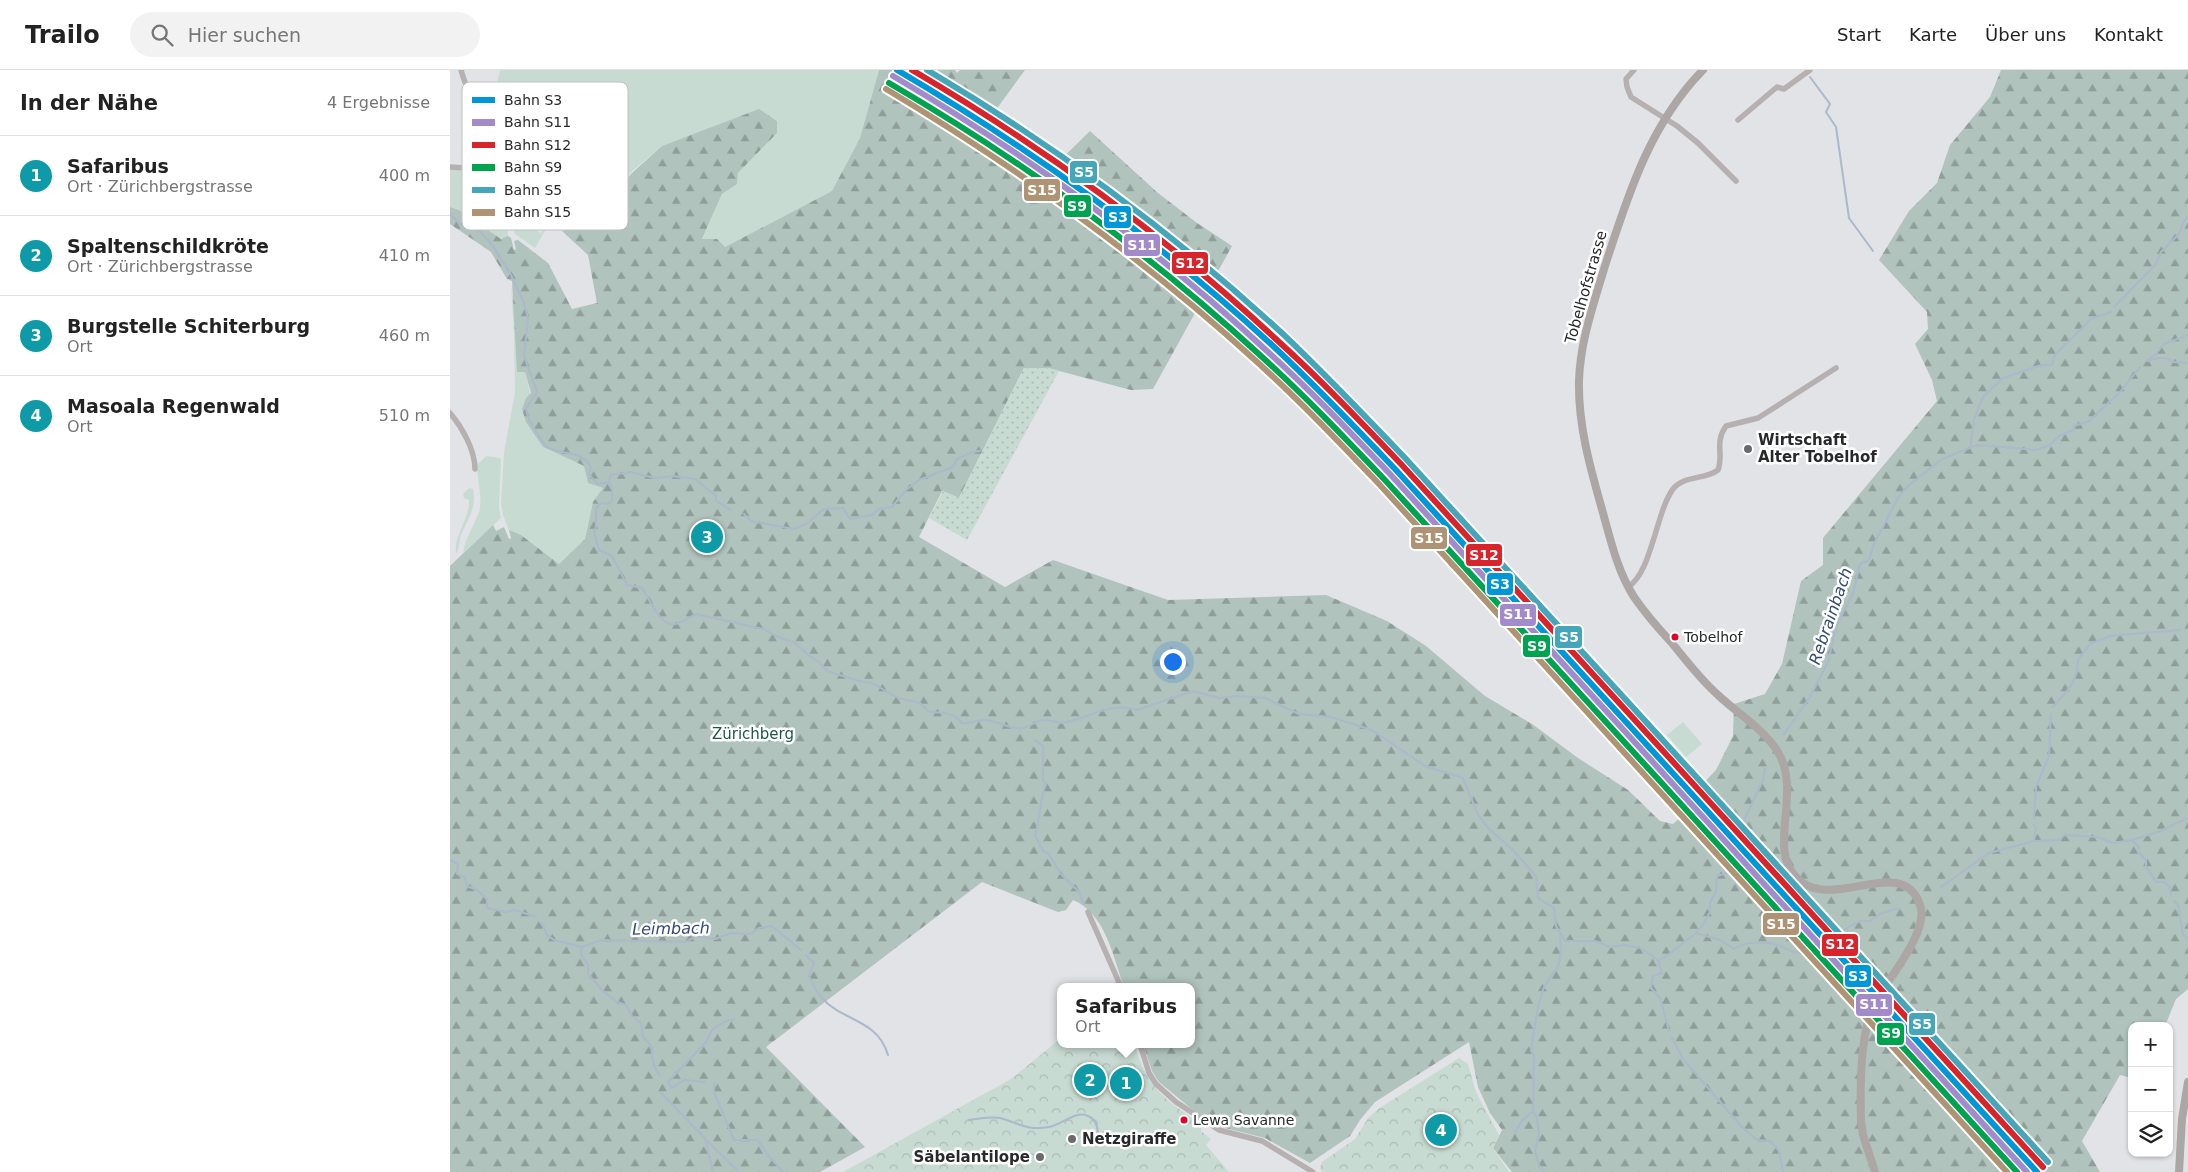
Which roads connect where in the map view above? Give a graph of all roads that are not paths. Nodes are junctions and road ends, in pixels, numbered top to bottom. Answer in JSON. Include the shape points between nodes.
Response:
{"nodes":[{"id":1,"x":1634,"y":70,"type":"edge"},
{"id":2,"x":1703,"y":70,"type":"edge"},
{"id":3,"x":1810,"y":70,"type":"edge"},
{"id":4,"x":1665,"y":118,"type":"junction"},
{"id":5,"x":1738,"y":120,"type":"dead end"},
{"id":6,"x":1736,"y":181,"type":"dead end"},
{"id":7,"x":1836,"y":368,"type":"dead end"},
{"id":8,"x":450,"y":413,"type":"edge"},
{"id":9,"x":475,"y":469,"type":"dead end"},
{"id":10,"x":1628,"y":587,"type":"junction"},
{"id":11,"x":1088,"y":912,"type":"dead end"},
{"id":12,"x":1119,"y":983,"type":"edge"},
{"id":13,"x":1141,"y":1048,"type":"edge"},
{"id":14,"x":2188,"y":1082,"type":"edge"},
{"id":15,"x":1314,"y":1172,"type":"edge"},
{"id":16,"x":1874,"y":1172,"type":"edge"},
{"id":17,"x":2179,"y":1172,"type":"edge"}],
"edges":[{"from":1,"to":4,"type":"street","via":[[1626,79],[1632,97]]},
{"from":2,"to":4,"type":"main road","name":"Tobelhofstrasse"},
{"from":3,"to":5,"type":"street","via":[[1784,89],[1777,87]]},
{"from":4,"to":6,"type":"street","via":[[1698,143]]},
{"from":4,"to":10,"type":"main road","name":"Tobelhofstrasse","via":[[1649,146],[1626,201],[1590,314],[1579,370],[1580,412],[1587,454],[1613,549]]},
{"from":7,"to":10,"type":"street","via":[[1758,418],[1726,426],[1719,438],[1718,470],[1679,483],[1673,490],[1639,575]]},
{"from":8,"to":9,"type":"street","via":[[470,448]]},
{"from":10,"to":16,"type":"main road","name":"Tobelhofstrasse","via":[[1647,615],[1702,679],[1761,731],[1778,752],[1785,766],[1788,786],[1785,857],[1796,877],[1809,887],[1825,891],[1875,882],[1898,884],[1914,894],[1920,903],[1922,916],[1916,938],[1882,988],[1866,1026],[1861,1121]]},
{"from":11,"to":12,"type":"street"},
{"from":13,"to":15,"type":"street","via":[[1156,1084],[1176,1102],[1219,1130],[1262,1141]]},
{"from":14,"to":17,"type":"main road"}]}
